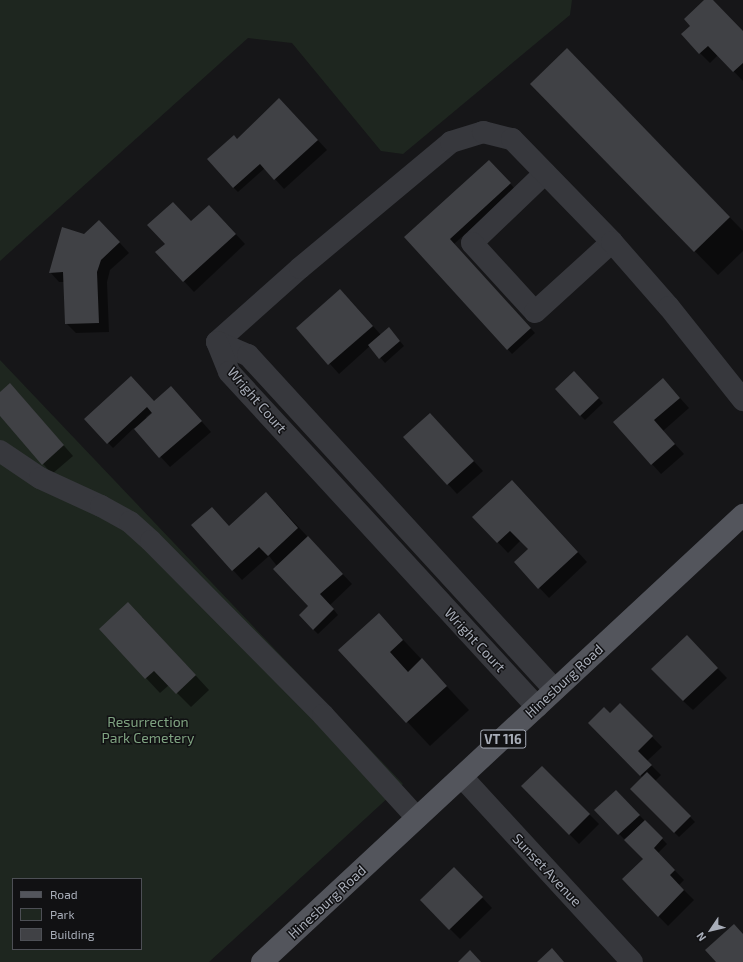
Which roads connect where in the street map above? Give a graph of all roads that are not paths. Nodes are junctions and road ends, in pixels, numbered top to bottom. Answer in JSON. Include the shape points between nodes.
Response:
{"nodes":[{"id":1,"x":545,"y":173,"type":"junction"},
{"id":2,"x":612,"y":242,"type":"junction"},
{"id":3,"x":218,"y":342,"type":"junction"},
{"id":4,"x":743,"y":400,"type":"edge"},
{"id":5,"x":0,"y":451,"type":"edge"},
{"id":6,"x":743,"y":515,"type":"edge"},
{"id":7,"x":555,"y":690,"type":"junction"},
{"id":8,"x":536,"y":707,"type":"junction"},
{"id":9,"x":462,"y":777,"type":"junction"},
{"id":10,"x":417,"y":818,"type":"junction"},
{"id":11,"x":262,"y":962,"type":"edge"},
{"id":12,"x":632,"y":962,"type":"edge"}],
"edges":[{"from":1,"to":2,"type":"street"},
{"from":1,"to":2,"type":"street","via":[[472,243],[535,312]]},
{"from":1,"to":3,"type":"street","via":[[512,139],[483,132],[451,142],[300,268]]},
{"from":2,"to":4,"type":"street","via":[[669,307]]},
{"from":3,"to":7,"type":"street","name":"Wright Court","via":[[248,355]]},
{"from":3,"to":8,"type":"street","name":"Wright Court","via":[[229,372]]},
{"from":5,"to":10,"type":"street","via":[[40,478],[130,522],[322,715]]},
{"from":6,"to":7,"type":"main road","name":"Hinesburg Road","number":"VT 116"},
{"from":7,"to":8,"type":"main road","name":"Hinesburg Road","number":"VT 116"},
{"from":8,"to":9,"type":"main road","name":"Hinesburg Road","number":"VT 116"},
{"from":9,"to":10,"type":"main road","name":"Hinesburg Road","number":"VT 116"},
{"from":9,"to":12,"type":"street","name":"Sunset Avenue"},
{"from":10,"to":11,"type":"main road","name":"Hinesburg Road","number":"VT 116"}]}
